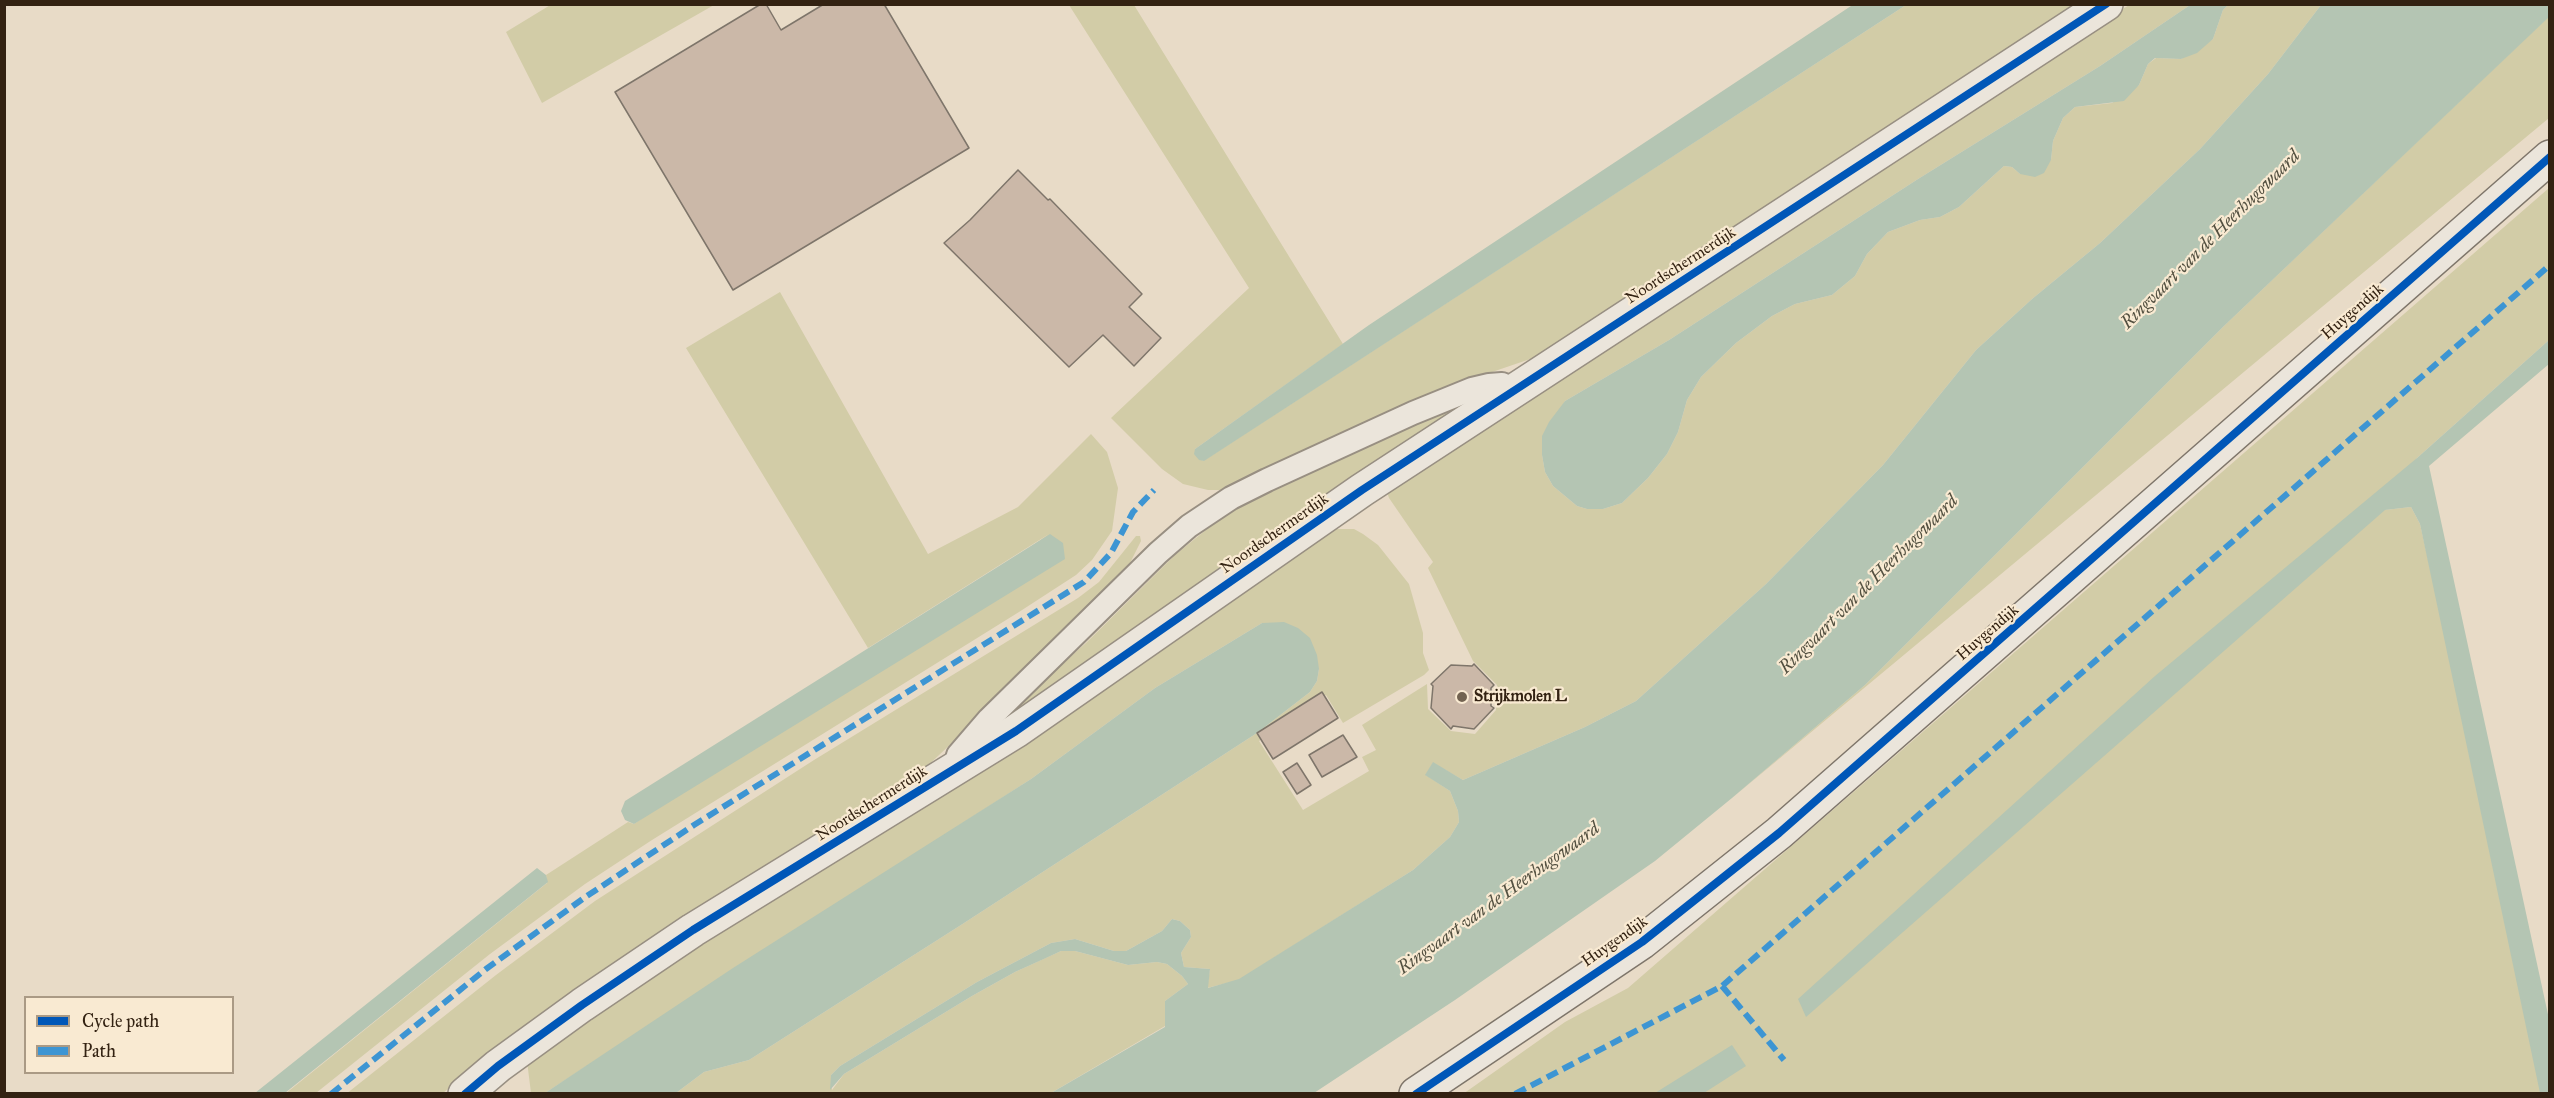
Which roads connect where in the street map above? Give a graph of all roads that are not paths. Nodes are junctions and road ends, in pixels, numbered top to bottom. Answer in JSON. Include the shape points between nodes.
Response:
{"nodes":[{"id":1,"x":2106,"y":4,"type":"edge"},
{"id":2,"x":2550,"y":157,"type":"edge"},
{"id":3,"x":1513,"y":390,"type":"junction"},
{"id":4,"x":955,"y":768,"type":"junction"},
{"id":5,"x":465,"y":1094,"type":"edge"},
{"id":6,"x":1416,"y":1094,"type":"edge"}],
"edges":[{"from":1,"to":3,"type":"street","name":"Noordschermerdijk"},
{"from":2,"to":6,"type":"street","name":"Huygendijk","via":[[1779,833],[1642,942]]},
{"from":3,"to":4,"type":"street","name":"Noordschermerdijk","via":[[1353,496],[1016,731]]},
{"from":3,"to":4,"type":"lane","via":[[1502,384],[1489,385],[1413,413],[1267,480],[1189,526],[989,718],[958,755]]},
{"from":4,"to":5,"type":"street","name":"Noordschermerdijk","via":[[693,930],[582,1005]]}]}
